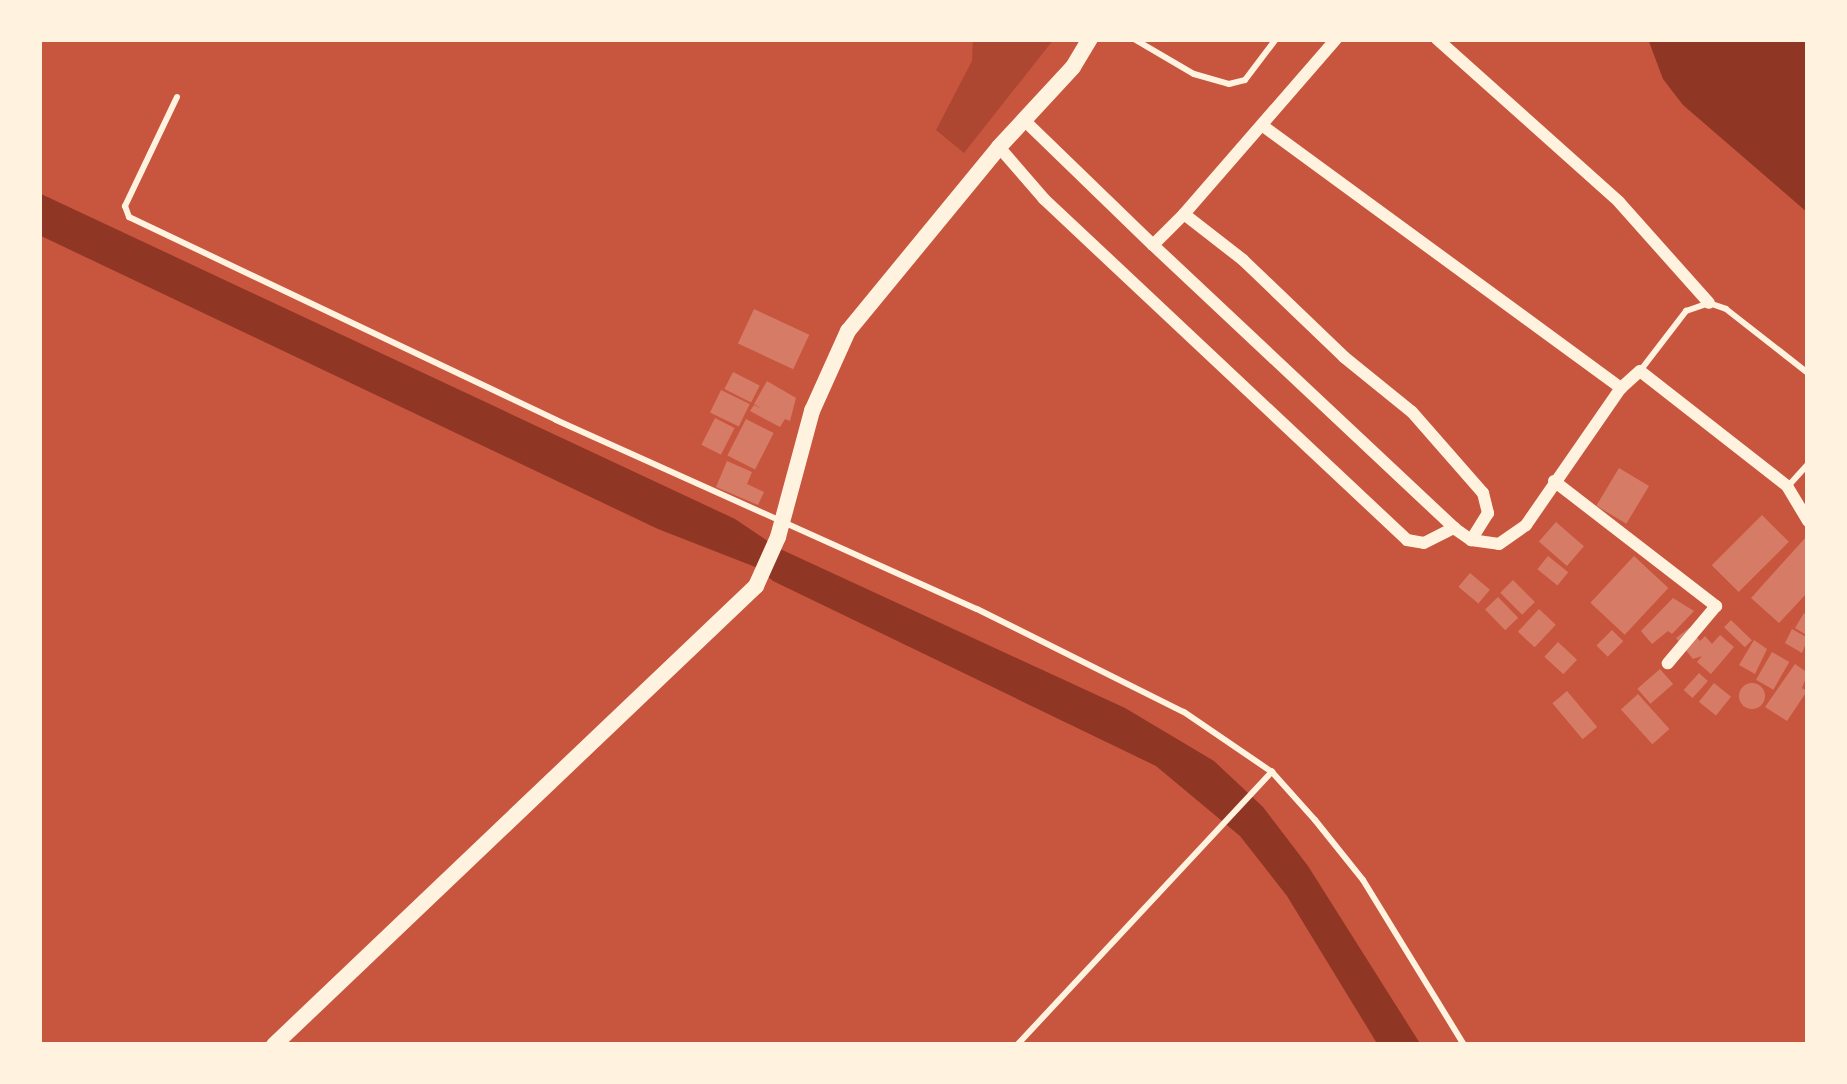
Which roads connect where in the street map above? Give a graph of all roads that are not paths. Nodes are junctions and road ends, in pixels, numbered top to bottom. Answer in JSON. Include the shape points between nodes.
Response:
{"nodes":[{"id":1,"x":1090,"y":39,"type":"edge"},
{"id":2,"x":1134,"y":39,"type":"edge"},
{"id":3,"x":1276,"y":39,"type":"edge"},
{"id":4,"x":1336,"y":39,"type":"edge"},
{"id":5,"x":1436,"y":39,"type":"edge"},
{"id":6,"x":177,"y":97,"type":"dead end"},
{"id":7,"x":1025,"y":121,"type":"junction"},
{"id":8,"x":1263,"y":126,"type":"junction"},
{"id":9,"x":999,"y":147,"type":"junction"},
{"id":10,"x":1184,"y":214,"type":"junction"},
{"id":11,"x":1153,"y":245,"type":"junction"},
{"id":12,"x":1708,"y":304,"type":"junction"},
{"id":13,"x":1640,"y":371,"type":"junction"},
{"id":14,"x":1808,"y":373,"type":"edge"},
{"id":15,"x":1621,"y":388,"type":"junction"},
{"id":16,"x":1808,"y":464,"type":"edge"},
{"id":17,"x":1554,"y":482,"type":"junction"},
{"id":18,"x":1787,"y":486,"type":"junction"},
{"id":19,"x":1808,"y":521,"type":"edge"},
{"id":20,"x":1454,"y":528,"type":"junction"},
{"id":21,"x":780,"y":530,"type":"junction"},
{"id":22,"x":1471,"y":540,"type":"junction"},
{"id":23,"x":1668,"y":663,"type":"dead end"},
{"id":24,"x":1272,"y":772,"type":"junction"},
{"id":25,"x":274,"y":1045,"type":"edge"},
{"id":26,"x":1017,"y":1045,"type":"edge"},
{"id":27,"x":1464,"y":1045,"type":"edge"}],
"edges":[{"from":1,"to":7,"type":"main road"},
{"from":2,"to":3,"type":"lane","via":[[1229,84],[1245,80]]},
{"from":4,"to":8,"type":"street"},
{"from":5,"to":12,"type":"street","via":[[1619,202]]},
{"from":6,"to":21,"type":"lane","via":[[124,206],[129,217]]},
{"from":7,"to":9,"type":"main road"},
{"from":7,"to":11,"type":"street"},
{"from":8,"to":10,"type":"street"},
{"from":8,"to":15,"type":"street"},
{"from":9,"to":20,"type":"street","via":[[1044,199],[1407,540],[1424,543]]},
{"from":9,"to":21,"type":"main road","via":[[848,331],[812,411]]},
{"from":10,"to":11,"type":"street"},
{"from":10,"to":22,"type":"street","via":[[1462,464],[1488,513]]},
{"from":11,"to":20,"type":"street"},
{"from":12,"to":13,"type":"lane","via":[[1686,311]]},
{"from":12,"to":14,"type":"lane","via":[[1726,309]]},
{"from":13,"to":15,"type":"street"},
{"from":13,"to":18,"type":"street"},
{"from":15,"to":17,"type":"street"},
{"from":16,"to":18,"type":"lane"},
{"from":17,"to":22,"type":"street","via":[[1526,526],[1499,544]]},
{"from":17,"to":23,"type":"street","via":[[1716,606]]},
{"from":18,"to":19,"type":"street"},
{"from":20,"to":22,"type":"street"},
{"from":21,"to":24,"type":"lane","via":[[1144,692]]},
{"from":21,"to":25,"type":"main road","via":[[756,586]]},
{"from":24,"to":26,"type":"lane"},
{"from":24,"to":27,"type":"lane","via":[[1363,880]]}]}
